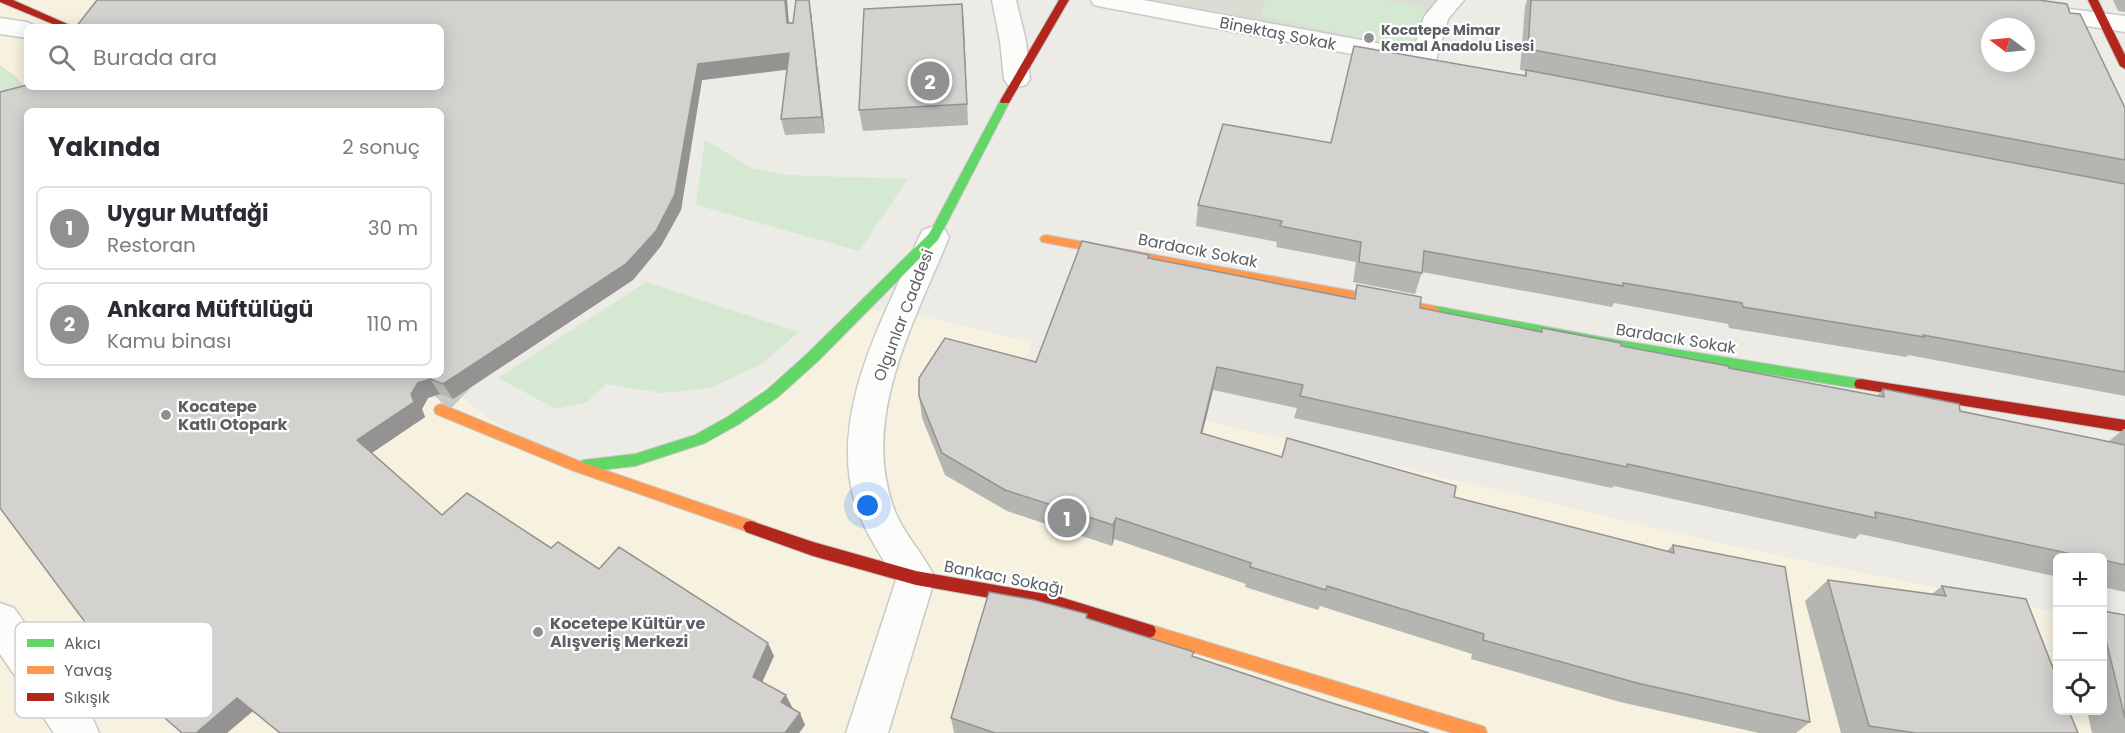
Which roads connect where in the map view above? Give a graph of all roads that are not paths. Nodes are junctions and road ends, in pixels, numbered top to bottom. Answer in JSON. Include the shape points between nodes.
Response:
{"nodes":[{"id":1,"x":4,"y":0,"type":"edge"},
{"id":2,"x":1004,"y":0,"type":"edge"},
{"id":3,"x":1064,"y":0,"type":"edge"},
{"id":4,"x":1103,"y":0,"type":"edge"},
{"id":5,"x":1452,"y":0,"type":"edge"},
{"id":6,"x":2010,"y":9,"type":"edge"},
{"id":7,"x":2107,"y":15,"type":"edge"},
{"id":8,"x":0,"y":17,"type":"edge"},
{"id":9,"x":62,"y":24,"type":"edge"},
{"id":10,"x":0,"y":26,"type":"edge"},
{"id":11,"x":24,"y":28,"type":"edge"},
{"id":12,"x":24,"y":29,"type":"edge"},
{"id":13,"x":2125,"y":66,"type":"edge"},
{"id":14,"x":1017,"y":79,"type":"junction"},
{"id":15,"x":934,"y":237,"type":"junction"},
{"id":16,"x":1046,"y":239,"type":"dead end"},
{"id":17,"x":441,"y":410,"type":"dead end"},
{"id":18,"x":480,"y":411,"type":"dead end"},
{"id":19,"x":2125,"y":426,"type":"edge"},
{"id":20,"x":526,"y":444,"type":"junction"},
{"id":21,"x":579,"y":467,"type":"junction"},
{"id":22,"x":916,"y":578,"type":"junction"},
{"id":23,"x":0,"y":621,"type":"edge"},
{"id":24,"x":15,"y":643,"type":"edge"},
{"id":25,"x":68,"y":718,"type":"edge"},
{"id":26,"x":78,"y":733,"type":"edge"},
{"id":27,"x":867,"y":733,"type":"edge"},
{"id":28,"x":1479,"y":733,"type":"edge"}],
"edges":[{"from":1,"to":9,"type":"street"},
{"from":2,"to":14,"type":"street"},
{"from":3,"to":14,"type":"street","name":"Olgunlar Caddesi"},
{"from":4,"to":5,"type":"street","name":"Binektaş Sokak","via":[[1435,62],[1436,17]]},
{"from":6,"to":7,"type":"street"},
{"from":7,"to":13,"type":"street"},
{"from":8,"to":11,"type":"street"},
{"from":10,"to":12,"type":"street"},
{"from":14,"to":15,"type":"street","name":"Olgunlar Caddesi"},
{"from":15,"to":21,"type":"street","name":"Olgunlar Caddesi","via":[[813,357],[773,393],[734,420],[665,452]]},
{"from":15,"to":22,"type":"street","name":"Olgunlar Caddesi","via":[[885,357],[865,432],[873,502]]},
{"from":16,"to":19,"type":"street","name":"Bardacık Sokak","via":[[1617,345]]},
{"from":17,"to":20,"type":"street","name":"Bankacı Sokağı"},
{"from":18,"to":20,"type":"street","name":"Bankacı Sokağı"},
{"from":20,"to":21,"type":"street","name":"Bankacı Sokağı"},
{"from":21,"to":22,"type":"street","name":"Bankacı Sokağı","via":[[813,549]]},
{"from":22,"to":27,"type":"street"},
{"from":22,"to":28,"type":"street","name":"Bankacı Sokağı","via":[[1057,603]]},
{"from":23,"to":24,"type":"street"},
{"from":25,"to":26,"type":"street"}]}
